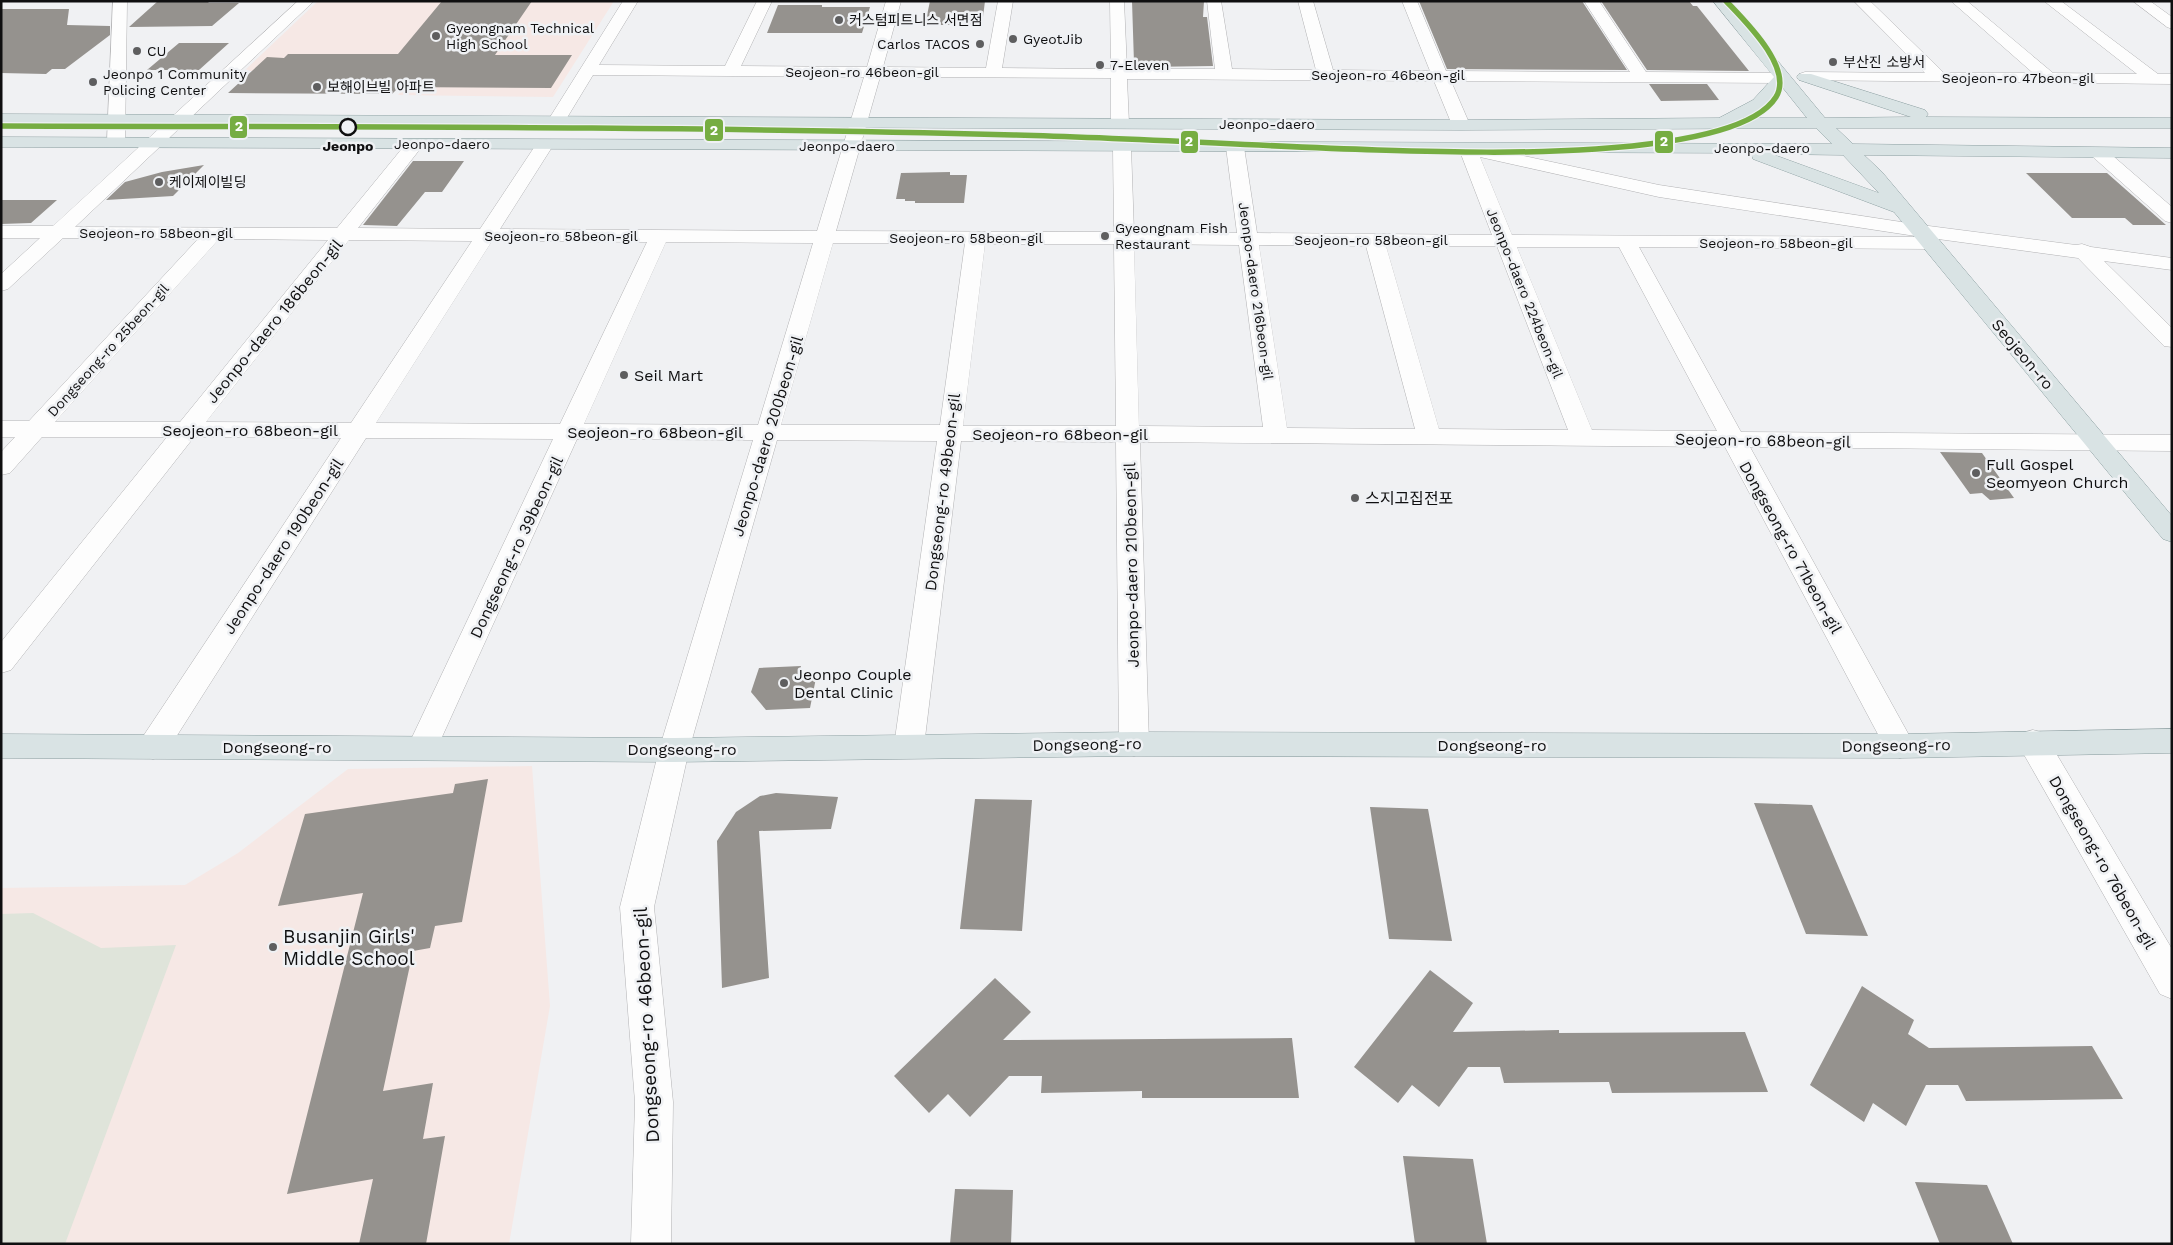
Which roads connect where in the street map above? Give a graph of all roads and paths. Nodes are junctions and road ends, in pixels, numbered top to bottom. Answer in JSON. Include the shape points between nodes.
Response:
{"nodes":[{"id":1,"x":120,"y":1,"type":"edge"},
{"id":2,"x":308,"y":1,"type":"edge"},
{"id":3,"x":631,"y":1,"type":"edge"},
{"id":4,"x":765,"y":1,"type":"edge"},
{"id":5,"x":894,"y":1,"type":"edge"},
{"id":6,"x":1006,"y":1,"type":"edge"},
{"id":7,"x":1117,"y":1,"type":"edge"},
{"id":8,"x":1214,"y":1,"type":"edge"},
{"id":9,"x":1305,"y":1,"type":"edge"},
{"id":10,"x":1409,"y":1,"type":"edge"},
{"id":11,"x":1591,"y":1,"type":"edge"},
{"id":12,"x":1720,"y":1,"type":"edge"},
{"id":13,"x":1740,"y":1,"type":"edge"},
{"id":14,"x":1861,"y":1,"type":"edge"},
{"id":15,"x":1958,"y":1,"type":"edge"},
{"id":16,"x":2051,"y":1,"type":"edge"},
{"id":17,"x":2140,"y":1,"type":"edge"},
{"id":18,"x":2172,"y":24,"type":"edge"},
{"id":19,"x":588,"y":70,"type":"junction"},
{"id":20,"x":731,"y":71,"type":"junction"},
{"id":21,"x":874,"y":72,"type":"junction"},
{"id":22,"x":994,"y":73,"type":"junction"},
{"id":23,"x":1118,"y":74,"type":"junction"},
{"id":24,"x":1224,"y":74,"type":"junction"},
{"id":25,"x":1326,"y":75,"type":"junction"},
{"id":26,"x":1440,"y":75,"type":"junction"},
{"id":27,"x":1805,"y":76,"type":"junction"},
{"id":28,"x":1641,"y":77,"type":"junction"},
{"id":29,"x":1782,"y":78,"type":"junction"},
{"id":30,"x":1940,"y":78,"type":"junction"},
{"id":31,"x":2050,"y":79,"type":"junction"},
{"id":32,"x":2154,"y":79,"type":"junction"},
{"id":33,"x":2172,"y":79,"type":"edge"},
{"id":34,"x":1,"y":120,"type":"edge"},
{"id":35,"x":116,"y":120,"type":"junction"},
{"id":36,"x":180,"y":120,"type":"junction"},
{"id":37,"x":556,"y":122,"type":"junction"},
{"id":38,"x":1820,"y":122,"type":"junction"},
{"id":39,"x":1842,"y":122,"type":"junction"},
{"id":40,"x":1942,"y":122,"type":"junction"},
{"id":41,"x":860,"y":123,"type":"junction"},
{"id":42,"x":1689,"y":123,"type":"junction"},
{"id":43,"x":1713,"y":123,"type":"junction"},
{"id":44,"x":1120,"y":124,"type":"junction"},
{"id":45,"x":2172,"y":124,"type":"edge"},
{"id":46,"x":1461,"y":125,"type":"junction"},
{"id":47,"x":1,"y":142,"type":"edge"},
{"id":48,"x":116,"y":142,"type":"junction"},
{"id":49,"x":156,"y":142,"type":"junction"},
{"id":50,"x":415,"y":144,"type":"junction"},
{"id":51,"x":545,"y":144,"type":"junction"},
{"id":52,"x":853,"y":146,"type":"junction"},
{"id":53,"x":1122,"y":147,"type":"junction"},
{"id":54,"x":1235,"y":147,"type":"junction"},
{"id":55,"x":1468,"y":148,"type":"junction"},
{"id":56,"x":1578,"y":148,"type":"junction"},
{"id":57,"x":1742,"y":148,"type":"junction"},
{"id":58,"x":1854,"y":149,"type":"junction"},
{"id":59,"x":2099,"y":152,"type":"junction"},
{"id":60,"x":2172,"y":153,"type":"edge"},
{"id":61,"x":1902,"y":208,"type":"junction"},
{"id":62,"x":2172,"y":218,"type":"edge"},
{"id":63,"x":1,"y":232,"type":"edge"},
{"id":64,"x":58,"y":233,"type":"junction"},
{"id":65,"x":214,"y":234,"type":"junction"},
{"id":66,"x":342,"y":234,"type":"junction"},
{"id":67,"x":485,"y":235,"type":"junction"},
{"id":68,"x":659,"y":236,"type":"junction"},
{"id":69,"x":826,"y":237,"type":"junction"},
{"id":70,"x":1926,"y":237,"type":"junction"},
{"id":71,"x":976,"y":238,"type":"junction"},
{"id":72,"x":1124,"y":239,"type":"junction"},
{"id":73,"x":1248,"y":240,"type":"junction"},
{"id":74,"x":1374,"y":240,"type":"junction"},
{"id":75,"x":1503,"y":241,"type":"junction"},
{"id":76,"x":1626,"y":242,"type":"junction"},
{"id":77,"x":2172,"y":245,"type":"edge"},
{"id":78,"x":2081,"y":249,"type":"junction"},
{"id":79,"x":2172,"y":264,"type":"edge"},
{"id":80,"x":1,"y":285,"type":"edge"},
{"id":81,"x":2172,"y":341,"type":"edge"},
{"id":82,"x":1,"y":429,"type":"edge"},
{"id":83,"x":36,"y":429,"type":"junction"},
{"id":84,"x":187,"y":430,"type":"junction"},
{"id":85,"x":358,"y":430,"type":"junction"},
{"id":86,"x":569,"y":432,"type":"junction"},
{"id":87,"x":768,"y":432,"type":"junction"},
{"id":88,"x":950,"y":433,"type":"junction"},
{"id":89,"x":1128,"y":434,"type":"junction"},
{"id":90,"x":1276,"y":435,"type":"junction"},
{"id":91,"x":1429,"y":436,"type":"junction"},
{"id":92,"x":1583,"y":438,"type":"junction"},
{"id":93,"x":1733,"y":439,"type":"junction"},
{"id":94,"x":2097,"y":443,"type":"junction"},
{"id":95,"x":2172,"y":443,"type":"edge"},
{"id":96,"x":1,"y":467,"type":"edge"},
{"id":97,"x":2172,"y":533,"type":"edge"},
{"id":98,"x":1,"y":662,"type":"edge"},
{"id":99,"x":2172,"y":741,"type":"edge"},
{"id":100,"x":2033,"y":742,"type":"junction"},
{"id":101,"x":1134,"y":744,"type":"junction"},
{"id":102,"x":1,"y":746,"type":"edge"},
{"id":103,"x":909,"y":746,"type":"junction"},
{"id":104,"x":1900,"y":746,"type":"junction"},
{"id":105,"x":153,"y":747,"type":"junction"},
{"id":106,"x":422,"y":748,"type":"junction"},
{"id":107,"x":674,"y":750,"type":"junction"},
{"id":108,"x":2172,"y":982,"type":"edge"},
{"id":109,"x":651,"y":1244,"type":"edge"}],
"edges":[{"from":1,"to":35,"type":"street"},
{"from":2,"to":36,"type":"street"},
{"from":3,"to":19,"type":"street"},
{"from":4,"to":20,"type":"street"},
{"from":5,"to":21,"type":"street","name":"Jeonpo-daero 200beon-gil"},
{"from":6,"to":22,"type":"street"},
{"from":7,"to":23,"type":"street"},
{"from":8,"to":24,"type":"street"},
{"from":9,"to":25,"type":"street"},
{"from":10,"to":26,"type":"street"},
{"from":11,"to":28,"type":"street"},
{"from":12,"to":29,"type":"main road","name":"Seojeon-ro"},
{"from":13,"to":27,"type":"main road","name":"Seojeon-ro"},
{"from":14,"to":30,"type":"street"},
{"from":15,"to":31,"type":"street"},
{"from":16,"to":32,"type":"street"},
{"from":17,"to":18,"type":"street"},
{"from":19,"to":20,"type":"street","name":"Seojeon-ro 46beon-gil"},
{"from":19,"to":37,"type":"street"},
{"from":20,"to":21,"type":"street","name":"Seojeon-ro 46beon-gil"},
{"from":21,"to":22,"type":"street","name":"Seojeon-ro 46beon-gil"},
{"from":21,"to":41,"type":"street","name":"Jeonpo-daero 200beon-gil"},
{"from":22,"to":23,"type":"street","name":"Seojeon-ro 46beon-gil"},
{"from":23,"to":24,"type":"street","name":"Seojeon-ro 46beon-gil"},
{"from":23,"to":44,"type":"street"},
{"from":24,"to":25,"type":"street","name":"Seojeon-ro 46beon-gil"},
{"from":25,"to":26,"type":"street","name":"Seojeon-ro 46beon-gil"},
{"from":26,"to":28,"type":"street","name":"Seojeon-ro 46beon-gil"},
{"from":26,"to":46,"type":"street"},
{"from":27,"to":30,"type":"street","name":"Seojeon-ro 47beon-gil"},
{"from":27,"to":39,"type":"main road","name":"Seojeon-ro"},
{"from":27,"to":40,"type":"main road"},
{"from":28,"to":29,"type":"street","name":"Seojeon-ro 46beon-gil"},
{"from":29,"to":38,"type":"main road","name":"Seojeon-ro"},
{"from":29,"to":43,"type":"main road","via":[[1759,104]]},
{"from":30,"to":31,"type":"street","name":"Seojeon-ro 47beon-gil"},
{"from":31,"to":32,"type":"street","name":"Seojeon-ro 47beon-gil"},
{"from":32,"to":33,"type":"street","name":"Seojeon-ro 47beon-gil"},
{"from":34,"to":35,"type":"main road","name":"Jeonpo-daero"},
{"from":35,"to":36,"type":"main road","name":"Jeonpo-daero"},
{"from":35,"to":48,"type":"street"},
{"from":36,"to":37,"type":"main road","name":"Jeonpo-daero"},
{"from":36,"to":49,"type":"street"},
{"from":37,"to":41,"type":"main road","name":"Jeonpo-daero"},
{"from":38,"to":39,"type":"main road","name":"Jeonpo-daero"},
{"from":38,"to":43,"type":"main road","name":"Jeonpo-daero"},
{"from":38,"to":58,"type":"main road","name":"Seojeon-ro"},
{"from":39,"to":40,"type":"main road","name":"Jeonpo-daero"},
{"from":39,"to":58,"type":"main road","name":"Seojeon-ro"},
{"from":40,"to":45,"type":"main road","name":"Jeonpo-daero"},
{"from":41,"to":44,"type":"main road","name":"Jeonpo-daero"},
{"from":41,"to":52,"type":"street","name":"Jeonpo-daero 200beon-gil"},
{"from":42,"to":43,"type":"main road","name":"Jeonpo-daero"},
{"from":42,"to":46,"type":"main road","name":"Jeonpo-daero"},
{"from":42,"to":56,"type":"main road","via":[[1714,127],[1717,132],[1602,140]]},
{"from":44,"to":46,"type":"main road","name":"Jeonpo-daero"},
{"from":47,"to":48,"type":"main road","name":"Jeonpo-daero"},
{"from":48,"to":49,"type":"main road","name":"Jeonpo-daero"},
{"from":49,"to":50,"type":"main road","name":"Jeonpo-daero"},
{"from":49,"to":64,"type":"street"},
{"from":50,"to":51,"type":"main road","name":"Jeonpo-daero"},
{"from":50,"to":66,"type":"street","name":"Jeonpo-daero 186beon-gil"},
{"from":51,"to":52,"type":"main road","name":"Jeonpo-daero"},
{"from":51,"to":67,"type":"street","name":"Jeonpo-daero 190beon-gil"},
{"from":52,"to":53,"type":"main road","name":"Jeonpo-daero"},
{"from":52,"to":69,"type":"street","name":"Jeonpo-daero 200beon-gil"},
{"from":53,"to":54,"type":"main road","name":"Jeonpo-daero"},
{"from":53,"to":72,"type":"street","name":"Jeonpo-daero 210beon-gil"},
{"from":54,"to":55,"type":"main road","name":"Jeonpo-daero"},
{"from":54,"to":73,"type":"street","name":"Jeonpo-daero 216beon-gil"},
{"from":55,"to":56,"type":"main road","name":"Jeonpo-daero"},
{"from":55,"to":70,"type":"street","via":[[1659,192]]},
{"from":55,"to":75,"type":"street","name":"Jeonpo-daero 224beon-gil"},
{"from":56,"to":57,"type":"main road","name":"Jeonpo-daero"},
{"from":57,"to":58,"type":"main road","name":"Jeonpo-daero"},
{"from":57,"to":61,"type":"main road"},
{"from":58,"to":59,"type":"main road","name":"Jeonpo-daero"},
{"from":58,"to":61,"type":"main road","name":"Seojeon-ro"},
{"from":59,"to":60,"type":"main road","name":"Jeonpo-daero"},
{"from":59,"to":62,"type":"street"},
{"from":61,"to":70,"type":"main road","name":"Seojeon-ro"},
{"from":63,"to":64,"type":"street","name":"Seojeon-ro 58beon-gil"},
{"from":64,"to":65,"type":"street","name":"Seojeon-ro 58beon-gil"},
{"from":64,"to":80,"type":"street"},
{"from":65,"to":66,"type":"street","name":"Seojeon-ro 58beon-gil"},
{"from":65,"to":83,"type":"street","name":"Dongseong-ro 25beon-gil"},
{"from":66,"to":67,"type":"street","name":"Seojeon-ro 58beon-gil"},
{"from":66,"to":84,"type":"street","name":"Jeonpo-daero 186beon-gil"},
{"from":67,"to":68,"type":"street","name":"Seojeon-ro 58beon-gil"},
{"from":67,"to":85,"type":"street","name":"Jeonpo-daero 190beon-gil"},
{"from":68,"to":69,"type":"street","name":"Seojeon-ro 58beon-gil"},
{"from":68,"to":86,"type":"street","name":"Dongseong-ro 39beon-gil"},
{"from":69,"to":71,"type":"street","name":"Seojeon-ro 58beon-gil"},
{"from":69,"to":87,"type":"street","name":"Jeonpo-daero 200beon-gil"},
{"from":70,"to":76,"type":"street","name":"Seojeon-ro 58beon-gil"},
{"from":70,"to":78,"type":"street"},
{"from":70,"to":94,"type":"main road","name":"Seojeon-ro"},
{"from":71,"to":72,"type":"street","name":"Seojeon-ro 58beon-gil"},
{"from":71,"to":88,"type":"street","name":"Dongseong-ro 49beon-gil"},
{"from":72,"to":73,"type":"street","name":"Seojeon-ro 58beon-gil"},
{"from":72,"to":89,"type":"street","name":"Jeonpo-daero 210beon-gil"},
{"from":73,"to":74,"type":"street","name":"Seojeon-ro 58beon-gil"},
{"from":73,"to":90,"type":"street","name":"Jeonpo-daero 216beon-gil"},
{"from":74,"to":75,"type":"street","name":"Seojeon-ro 58beon-gil"},
{"from":74,"to":91,"type":"street"},
{"from":75,"to":76,"type":"street","name":"Seojeon-ro 58beon-gil"},
{"from":75,"to":92,"type":"street","name":"Jeonpo-daero 224beon-gil"},
{"from":76,"to":93,"type":"street","name":"Dongseong-ro 71beon-gil"},
{"from":77,"to":78,"type":"street"},
{"from":78,"to":79,"type":"street"},
{"from":78,"to":81,"type":"street"},
{"from":82,"to":83,"type":"street","name":"Seojeon-ro 68beon-gil"},
{"from":83,"to":84,"type":"street","name":"Seojeon-ro 68beon-gil"},
{"from":83,"to":96,"type":"street","name":"Dongseong-ro 25beon-gil"},
{"from":84,"to":85,"type":"street","name":"Seojeon-ro 68beon-gil"},
{"from":84,"to":98,"type":"street","name":"Jeonpo-daero 186beon-gil"},
{"from":85,"to":86,"type":"street","name":"Seojeon-ro 68beon-gil"},
{"from":85,"to":105,"type":"street","name":"Jeonpo-daero 190beon-gil"},
{"from":86,"to":87,"type":"street","name":"Seojeon-ro 68beon-gil"},
{"from":86,"to":106,"type":"street","name":"Dongseong-ro 39beon-gil"},
{"from":87,"to":88,"type":"street","name":"Seojeon-ro 68beon-gil"},
{"from":87,"to":107,"type":"street","name":"Jeonpo-daero 200beon-gil"},
{"from":88,"to":89,"type":"street","name":"Seojeon-ro 68beon-gil"},
{"from":88,"to":103,"type":"street","name":"Dongseong-ro 49beon-gil"},
{"from":89,"to":90,"type":"street","name":"Seojeon-ro 68beon-gil"},
{"from":89,"to":101,"type":"street","name":"Jeonpo-daero 210beon-gil"},
{"from":90,"to":91,"type":"street","name":"Seojeon-ro 68beon-gil"},
{"from":91,"to":92,"type":"street","name":"Seojeon-ro 68beon-gil"},
{"from":92,"to":93,"type":"street","name":"Seojeon-ro 68beon-gil"},
{"from":93,"to":94,"type":"street","name":"Seojeon-ro 68beon-gil"},
{"from":93,"to":104,"type":"street","name":"Dongseong-ro 71beon-gil"},
{"from":94,"to":95,"type":"street","name":"Seojeon-ro 68beon-gil"},
{"from":94,"to":97,"type":"main road","name":"Seojeon-ro"},
{"from":99,"to":100,"type":"main road","name":"Dongseong-ro"},
{"from":100,"to":104,"type":"main road","name":"Dongseong-ro"},
{"from":100,"to":108,"type":"street","name":"Dongseong-ro 76beon-gil"},
{"from":101,"to":103,"type":"main road","name":"Dongseong-ro"},
{"from":101,"to":104,"type":"main road","name":"Dongseong-ro"},
{"from":102,"to":105,"type":"main road","name":"Dongseong-ro"},
{"from":103,"to":107,"type":"main road","name":"Dongseong-ro"},
{"from":105,"to":106,"type":"main road","name":"Dongseong-ro"},
{"from":106,"to":107,"type":"main road","name":"Dongseong-ro"},
{"from":107,"to":109,"type":"street","name":"Dongseong-ro 46beon-gil","via":[[637,908],[654,1102]]}]}
